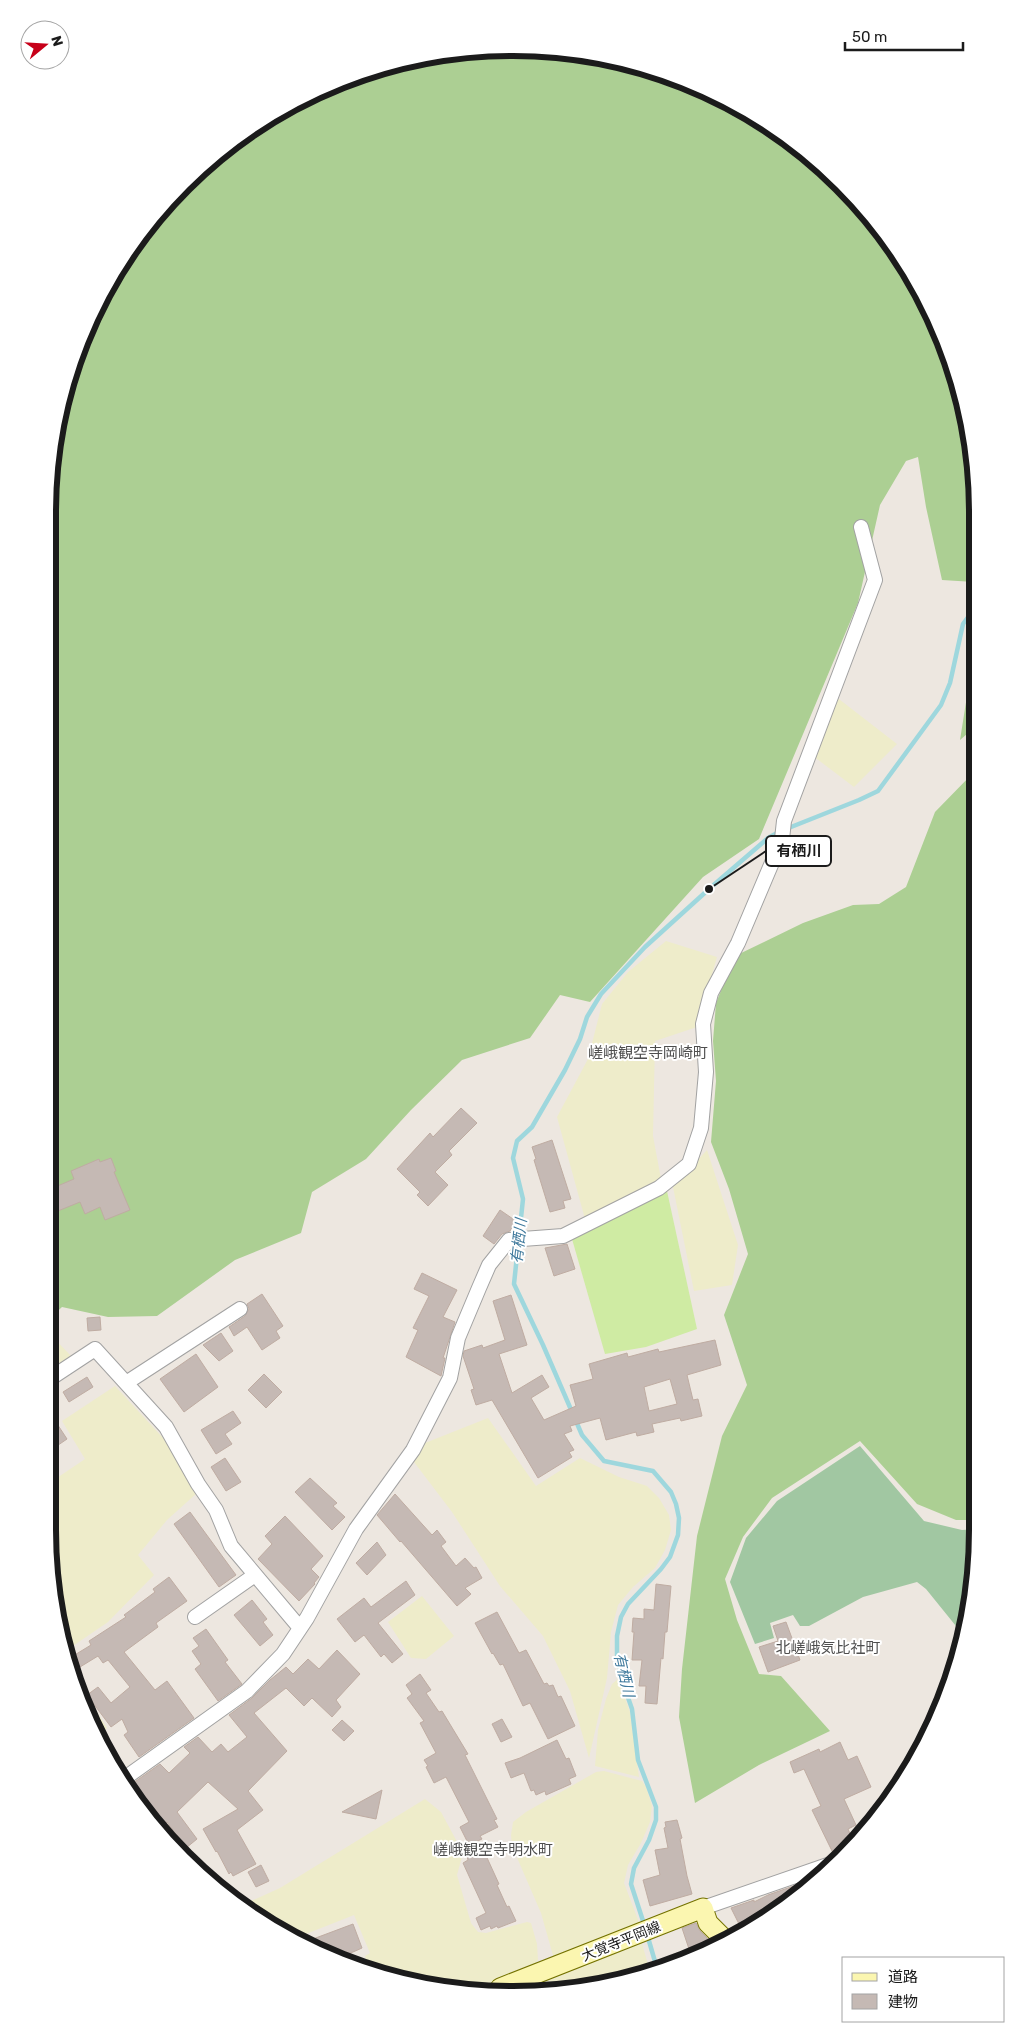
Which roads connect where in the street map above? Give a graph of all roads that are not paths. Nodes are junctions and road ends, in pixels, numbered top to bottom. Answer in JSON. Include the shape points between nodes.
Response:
{"nodes":[{"id":1,"x":861,"y":526,"type":"dead end"},
{"id":2,"x":240,"y":1308,"type":"dead end"},
{"id":3,"x":56,"y":1375,"type":"edge"},
{"id":4,"x":126,"y":1383,"type":"junction"},
{"id":5,"x":255,"y":1574,"type":"junction"},
{"id":6,"x":194,"y":1617,"type":"dead end"},
{"id":7,"x":300,"y":1628,"type":"junction"},
{"id":8,"x":128,"y":1776,"type":"edge"},
{"id":9,"x":818,"y":1868,"type":"edge"},
{"id":10,"x":703,"y":1908,"type":"junction"},
{"id":11,"x":721,"y":1936,"type":"edge"},
{"id":12,"x":506,"y":1986,"type":"edge"}],
"edges":[{"from":1,"to":7,"type":"street","via":[[875,580],[784,821],[782,839],[738,943],[711,993],[702,1024],[706,1072],[701,1128],[689,1164],[660,1188],[563,1236],[509,1240],[489,1264],[478,1288],[458,1338],[450,1378],[413,1450],[356,1529]]},
{"from":2,"to":4,"type":"street"},
{"from":3,"to":4,"type":"street","via":[[95,1349]]},
{"from":4,"to":5,"type":"street","via":[[166,1427],[216,1510],[230,1546]]},
{"from":5,"to":6,"type":"street"},
{"from":5,"to":7,"type":"street"},
{"from":7,"to":8,"type":"street","via":[[283,1654],[247,1691]]},
{"from":9,"to":10,"type":"street"},
{"from":10,"to":11,"type":"main road","via":[[708,1923]]},
{"from":10,"to":12,"type":"main road","name":"大覚寺平岡線"}]}
